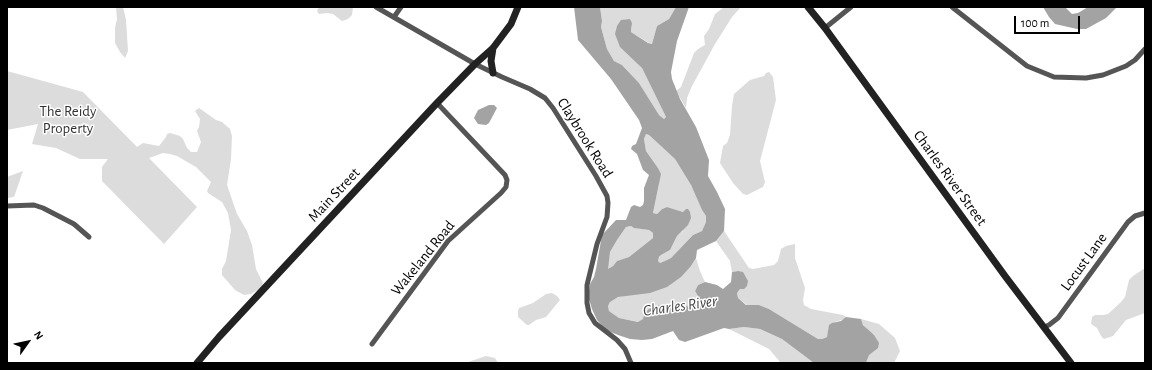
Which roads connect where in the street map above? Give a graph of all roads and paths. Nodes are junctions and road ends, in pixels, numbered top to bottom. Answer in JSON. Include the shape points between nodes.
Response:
{"nodes":[{"id":1,"x":376,"y":7,"type":"edge"},
{"id":2,"x":401,"y":7,"type":"edge"},
{"id":3,"x":518,"y":7,"type":"edge"},
{"id":4,"x":808,"y":7,"type":"edge"},
{"id":5,"x":850,"y":7,"type":"edge"},
{"id":6,"x":952,"y":7,"type":"edge"},
{"id":7,"x":394,"y":17,"type":"junction"},
{"id":8,"x":825,"y":28,"type":"junction"},
{"id":9,"x":493,"y":48,"type":"junction"},
{"id":10,"x":1145,"y":49,"type":"edge"},
{"id":11,"x":475,"y":64,"type":"junction"},
{"id":12,"x":493,"y":73,"type":"junction"},
{"id":13,"x":437,"y":103,"type":"junction"},
{"id":14,"x":7,"y":206,"type":"edge"},
{"id":15,"x":1145,"y":213,"type":"edge"},
{"id":16,"x":88,"y":237,"type":"dead end"},
{"id":17,"x":1044,"y":327,"type":"junction"},
{"id":18,"x":372,"y":344,"type":"dead end"},
{"id":19,"x":197,"y":363,"type":"edge"},
{"id":20,"x":631,"y":363,"type":"edge"},
{"id":21,"x":1071,"y":363,"type":"edge"}],
"edges":[{"from":1,"to":7,"type":"street","name":"Claybrook Road"},
{"from":2,"to":7,"type":"street"},
{"from":3,"to":9,"type":"street","name":"Main Street","via":[[511,24]]},
{"from":4,"to":8,"type":"street","name":"Charles River Street"},
{"from":5,"to":8,"type":"street"},
{"from":6,"to":10,"type":"street","via":[[1027,66],[1054,77],[1103,76],[1126,66]]},
{"from":7,"to":11,"type":"street","name":"Claybrook Road"},
{"from":8,"to":17,"type":"street","name":"Charles River Street"},
{"from":9,"to":11,"type":"street","name":"Main Street"},
{"from":9,"to":12,"type":"street"},
{"from":11,"to":12,"type":"street","name":"Claybrook Road"},
{"from":11,"to":13,"type":"street","name":"Main Street"},
{"from":12,"to":20,"type":"street","name":"Claybrook Road","via":[[545,98],[559,116],[603,189],[608,209],[607,217],[589,275],[587,303],[595,323],[621,344]]},
{"from":13,"to":18,"type":"street","name":"Wakeland Road","via":[[505,175],[506,187],[448,241]]},
{"from":13,"to":19,"type":"street","name":"Main Street"},
{"from":14,"to":16,"type":"street","via":[[34,205],[43,208],[74,224]]},
{"from":15,"to":17,"type":"street","name":"Locust Lane","via":[[1135,216],[1128,222],[1058,318]]},
{"from":17,"to":21,"type":"street","name":"Charles River Street"}]}
